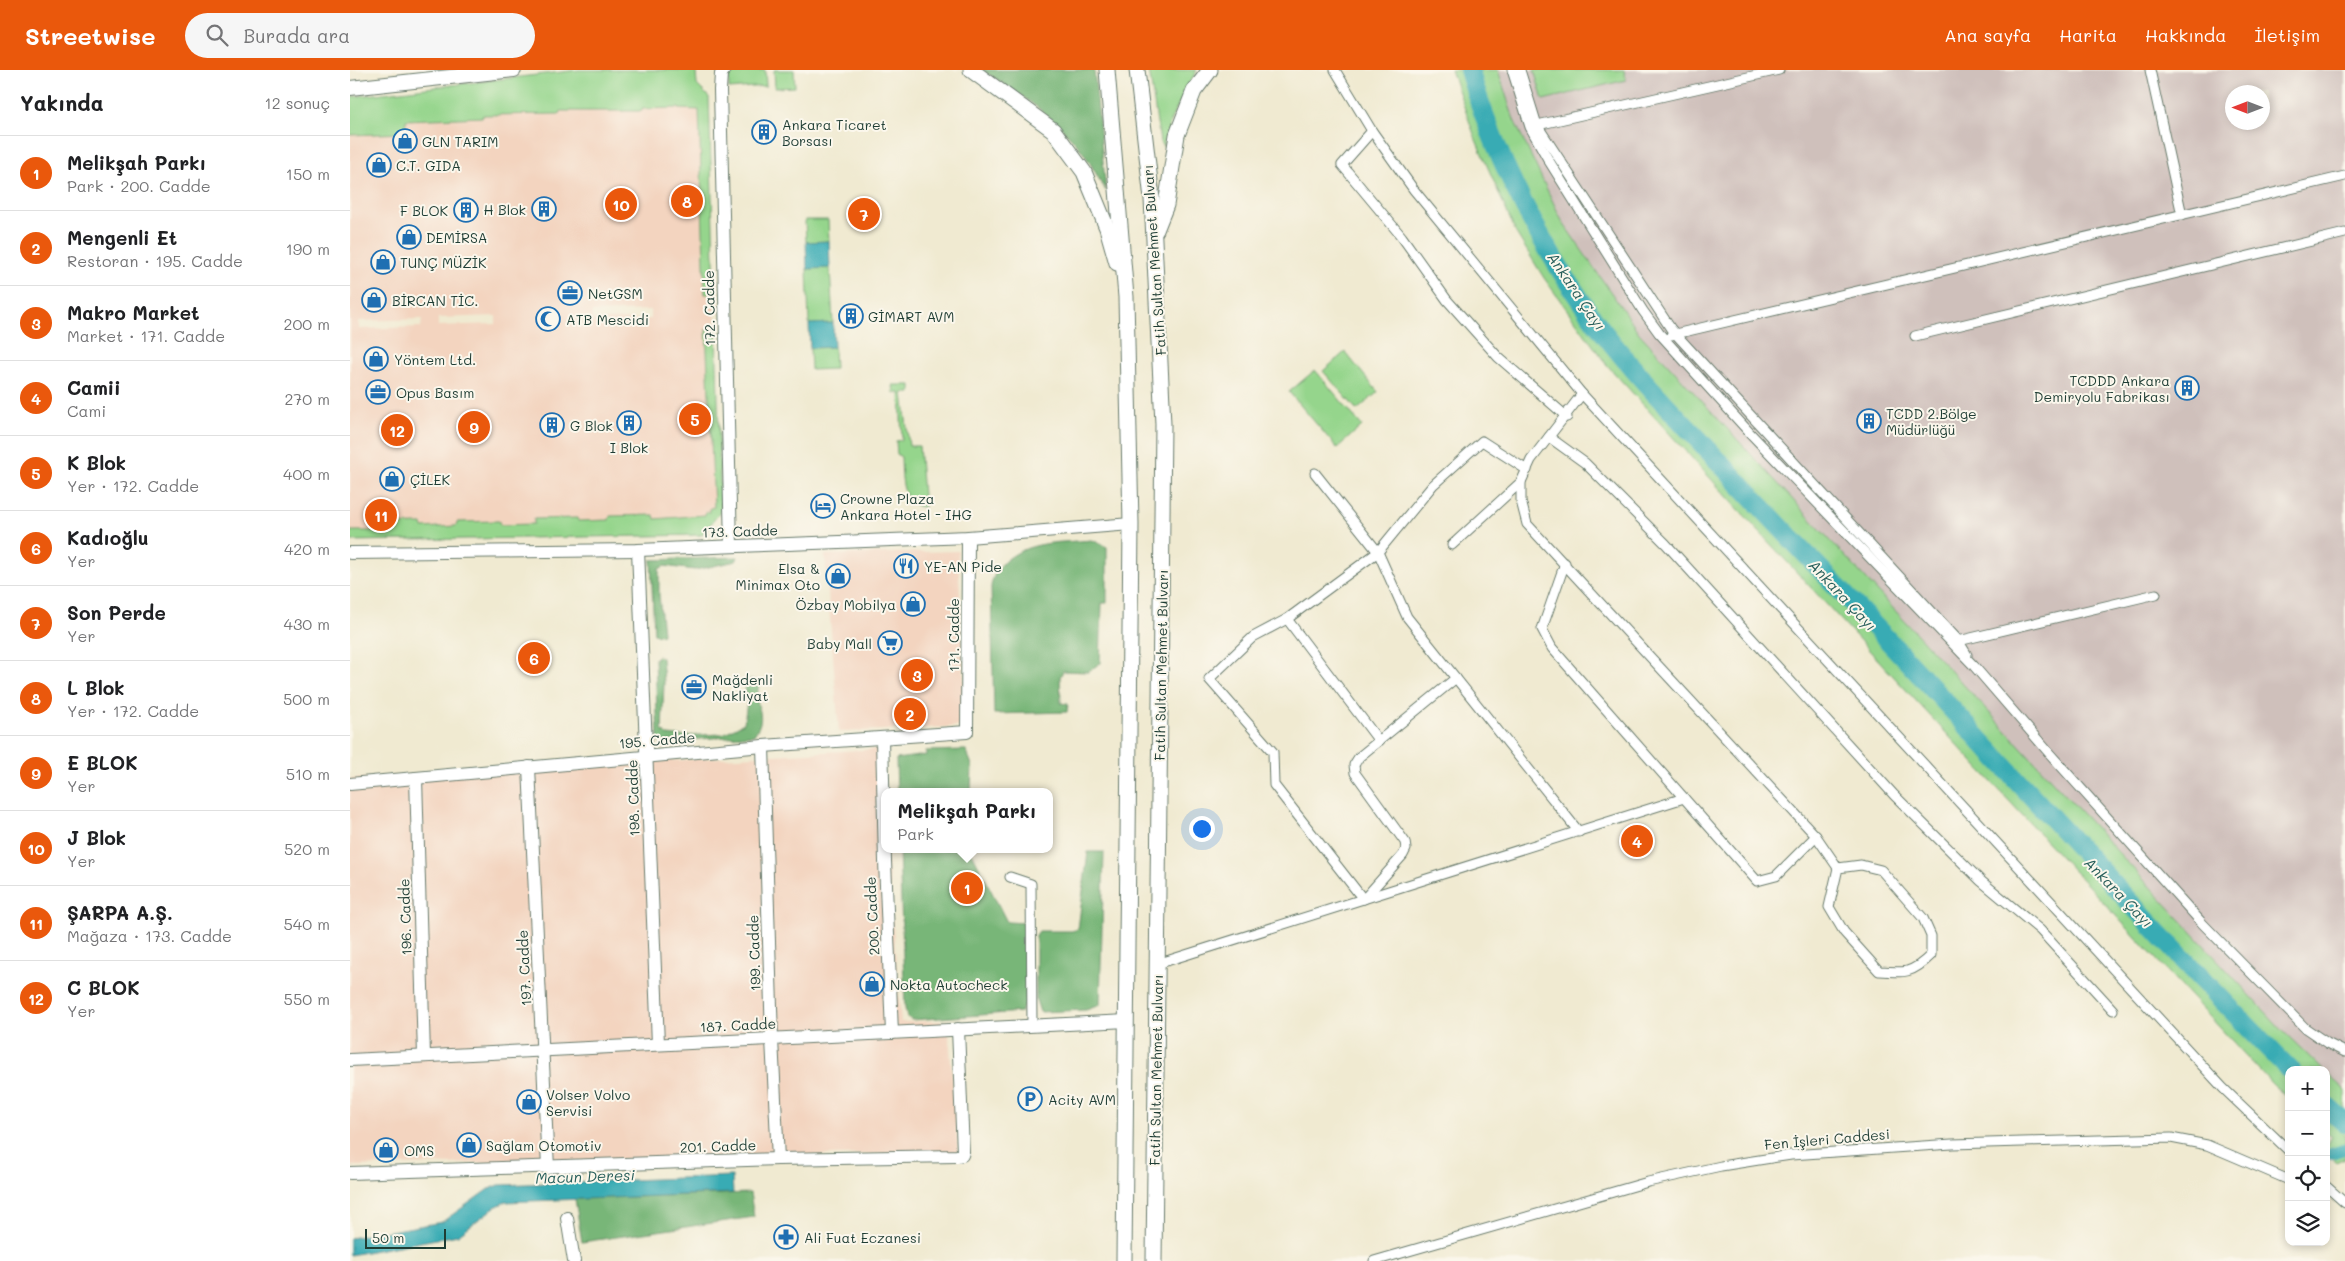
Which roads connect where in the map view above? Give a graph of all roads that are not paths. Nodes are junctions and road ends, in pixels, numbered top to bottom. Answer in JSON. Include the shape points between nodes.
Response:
{"nodes":[{"id":1,"x":514,"y":70,"type":"edge"},
{"id":2,"x":724,"y":70,"type":"edge"},
{"id":3,"x":971,"y":70,"type":"edge"},
{"id":4,"x":1107,"y":70,"type":"edge"},
{"id":5,"x":1210,"y":70,"type":"edge"},
{"id":6,"x":1336,"y":70,"type":"edge"},
{"id":7,"x":1512,"y":70,"type":"edge"},
{"id":8,"x":1520,"y":70,"type":"edge"},
{"id":9,"x":1779,"y":70,"type":"edge"},
{"id":10,"x":2150,"y":70,"type":"edge"},
{"id":11,"x":1138,"y":77,"type":"edge"},
{"id":12,"x":350,"y":88,"type":"edge"},
{"id":13,"x":1533,"y":126,"type":"junction"},
{"id":14,"x":1372,"y":131,"type":"junction"},
{"id":15,"x":2345,"y":176,"type":"edge"},
{"id":16,"x":2182,"y":215,"type":"junction"},
{"id":17,"x":2345,"y":233,"type":"edge"},
{"id":18,"x":1154,"y":236,"type":"junction"},
{"id":19,"x":1126,"y":297,"type":"junction"},
{"id":20,"x":1675,"y":334,"type":"junction"},
{"id":21,"x":1915,"y":336,"type":"dead end"},
{"id":22,"x":1663,"y":337,"type":"junction"},
{"id":23,"x":1582,"y":394,"type":"junction"},
{"id":24,"x":1567,"y":416,"type":"junction"},
{"id":25,"x":1549,"y":437,"type":"junction"},
{"id":26,"x":1527,"y":470,"type":"junction"},
{"id":27,"x":1315,"y":473,"type":"dead end"},
{"id":28,"x":1521,"y":482,"type":"junction"},
{"id":29,"x":1131,"y":524,"type":"junction"},
{"id":30,"x":968,"y":537,"type":"junction"},
{"id":31,"x":1452,"y":545,"type":"dead end"},
{"id":32,"x":731,"y":546,"type":"junction"},
{"id":33,"x":638,"y":550,"type":"junction"},
{"id":34,"x":1378,"y":552,"type":"junction"},
{"id":35,"x":350,"y":554,"type":"edge"},
{"id":36,"x":1565,"y":563,"type":"junction"},
{"id":37,"x":2156,"y":594,"type":"dead end"},
{"id":38,"x":1287,"y":619,"type":"junction"},
{"id":39,"x":1955,"y":642,"type":"junction"},
{"id":40,"x":1456,"y":678,"type":"junction"},
{"id":41,"x":967,"y":732,"type":"joint"},
{"id":42,"x":882,"y":738,"type":"junction"},
{"id":43,"x":1379,"y":741,"type":"junction"},
{"id":44,"x":763,"y":746,"type":"junction"},
{"id":45,"x":647,"y":756,"type":"junction"},
{"id":46,"x":529,"y":767,"type":"junction"},
{"id":47,"x":416,"y":778,"type":"junction"},
{"id":48,"x":350,"y":784,"type":"edge"},
{"id":49,"x":883,"y":788,"type":"edge"},
{"id":50,"x":1684,"y":798,"type":"junction"},
{"id":51,"x":1579,"y":832,"type":"junction"},
{"id":52,"x":1816,"y":836,"type":"junction"},
{"id":53,"x":885,"y":853,"type":"edge"},
{"id":54,"x":1838,"y":868,"type":"junction"},
{"id":55,"x":1010,"y":877,"type":"dead end"},
{"id":56,"x":1364,"y":899,"type":"junction"},
{"id":57,"x":1157,"y":964,"type":"junction"},
{"id":58,"x":2113,"y":1010,"type":"dead end"},
{"id":59,"x":1127,"y":1022,"type":"junction"},
{"id":60,"x":1032,"y":1026,"type":"junction"},
{"id":61,"x":958,"y":1029,"type":"junction"},
{"id":62,"x":892,"y":1033,"type":"junction"},
{"id":63,"x":772,"y":1039,"type":"junction"},
{"id":64,"x":658,"y":1044,"type":"junction"},
{"id":65,"x":543,"y":1050,"type":"junction"},
{"id":66,"x":2345,"y":1052,"type":"edge"},
{"id":67,"x":424,"y":1056,"type":"junction"},
{"id":68,"x":350,"y":1060,"type":"edge"},
{"id":69,"x":2285,"y":1146,"type":"edge"},
{"id":70,"x":778,"y":1159,"type":"junction"},
{"id":71,"x":548,"y":1168,"type":"junction"},
{"id":72,"x":350,"y":1173,"type":"edge"},
{"id":73,"x":2285,"y":1178,"type":"edge"},
{"id":74,"x":2330,"y":1190,"type":"edge"},
{"id":75,"x":2330,"y":1198,"type":"edge"},
{"id":76,"x":2344,"y":1203,"type":"edge"},
{"id":77,"x":567,"y":1218,"type":"dead end"},
{"id":78,"x":574,"y":1261,"type":"edge"},
{"id":79,"x":1124,"y":1261,"type":"edge"},
{"id":80,"x":1154,"y":1261,"type":"edge"},
{"id":81,"x":1374,"y":1261,"type":"edge"}],
"edges":[{"from":1,"to":12,"type":"main road"},
{"from":2,"to":32,"type":"street","name":"172. Cadde","via":[[720,90]]},
{"from":3,"to":19,"type":"highway","via":[[1053,130],[1084,172],[1107,228]]},
{"from":4,"to":19,"type":"highway"},
{"from":5,"to":18,"type":"highway","via":[[1194,91],[1177,135],[1166,205]]},
{"from":6,"to":14,"type":"street"},
{"from":7,"to":13,"type":"street"},
{"from":8,"to":13,"type":"street"},
{"from":9,"to":13,"type":"street"},
{"from":10,"to":16,"type":"street"},
{"from":11,"to":18,"type":"highway","name":"Fatih Sultan Mehmet Bulvarı"},
{"from":13,"to":20,"type":"street"},
{"from":13,"to":22,"type":"street","via":[[1549,162],[1643,312]]},
{"from":14,"to":23,"type":"street","via":[[1414,190]]},
{"from":14,"to":24,"type":"street","via":[[1342,165],[1402,237],[1446,300],[1498,357]]},
{"from":15,"to":16,"type":"street"},
{"from":16,"to":20,"type":"street"},
{"from":17,"to":21,"type":"street"},
{"from":18,"to":57,"type":"highway","name":"Fatih Sultan Mehmet Bulvarı","via":[[1163,424]]},
{"from":19,"to":29,"type":"highway"},
{"from":20,"to":22,"type":"street"},
{"from":20,"to":39,"type":"street"},
{"from":22,"to":39,"type":"street","via":[[1748,432]]},
{"from":23,"to":24,"type":"street"},
{"from":23,"to":69,"type":"street","via":[[2223,1088]]},
{"from":24,"to":25,"type":"street"},
{"from":25,"to":26,"type":"street"},
{"from":25,"to":58,"type":"street","via":[[1585,463],[1666,544],[1894,794],[1981,881],[2040,930]]},
{"from":26,"to":28,"type":"street"},
{"from":26,"to":34,"type":"street","via":[[1482,441],[1433,484]]},
{"from":27,"to":34,"type":"street"},
{"from":28,"to":31,"type":"street"},
{"from":28,"to":36,"type":"street","via":[[1521,501],[1527,524]]},
{"from":29,"to":30,"type":"street","name":"173. Cadde"},
{"from":29,"to":59,"type":"highway"},
{"from":30,"to":32,"type":"street","name":"173. Cadde"},
{"from":30,"to":41,"type":"street","name":"171. Cadde"},
{"from":32,"to":33,"type":"street","name":"173. Cadde"},
{"from":33,"to":35,"type":"street","name":"173. Cadde"},
{"from":33,"to":45,"type":"street","name":"198. Cadde"},
{"from":34,"to":38,"type":"street"},
{"from":34,"to":40,"type":"street","via":[[1407,617]]},
{"from":36,"to":50,"type":"street","via":[[1542,629],[1552,648]]},
{"from":36,"to":52,"type":"street"},
{"from":37,"to":39,"type":"street"},
{"from":38,"to":43,"type":"street"},
{"from":38,"to":56,"type":"street","via":[[1253,637],[1209,679],[1273,752],[1274,785]]},
{"from":39,"to":66,"type":"street","via":[[2050,754],[2202,923],[2305,1028]]},
{"from":40,"to":43,"type":"street"},
{"from":40,"to":51,"type":"street"},
{"from":41,"to":42,"type":"street","name":"195. Cadde"},
{"from":42,"to":44,"type":"street","name":"195. Cadde"},
{"from":42,"to":49,"type":"street","name":"200. Cadde"},
{"from":43,"to":56,"type":"street","via":[[1359,757],[1354,765],[1355,773],[1405,842],[1406,849]]},
{"from":44,"to":45,"type":"street","name":"195. Cadde"},
{"from":44,"to":63,"type":"street","name":"199. Cadde"},
{"from":45,"to":46,"type":"street","name":"195. Cadde"},
{"from":45,"to":64,"type":"street","name":"198. Cadde"},
{"from":46,"to":47,"type":"street","name":"195. Cadde"},
{"from":46,"to":65,"type":"street","name":"197. Cadde"},
{"from":47,"to":48,"type":"street","name":"195. Cadde"},
{"from":47,"to":67,"type":"street","name":"196. Cadde"},
{"from":50,"to":51,"type":"street"},
{"from":50,"to":52,"type":"street","via":[[1757,881],[1776,876]]},
{"from":51,"to":56,"type":"street"},
{"from":52,"to":54,"type":"street"},
{"from":53,"to":62,"type":"street","name":"200. Cadde"},
{"from":54,"to":54,"type":"street","via":[[1829,906],[1844,932],[1879,971],[1907,973],[1931,956],[1932,936],[1923,918],[1880,870],[1861,864]]},
{"from":55,"to":60,"type":"street","via":[[1031,884]]},
{"from":56,"to":57,"type":"street"},
{"from":57,"to":80,"type":"highway","name":"Fatih Sultan Mehmet Bulvarı"},
{"from":59,"to":60,"type":"street","name":"187. Cadde"},
{"from":59,"to":79,"type":"highway"},
{"from":60,"to":61,"type":"street","name":"187. Cadde"},
{"from":61,"to":62,"type":"street","name":"187. Cadde"},
{"from":61,"to":70,"type":"street","name":"201. Cadde","via":[[962,1155]]},
{"from":62,"to":63,"type":"street","name":"187. Cadde"},
{"from":63,"to":64,"type":"street","name":"187. Cadde"},
{"from":63,"to":70,"type":"street","name":"199. Cadde"},
{"from":64,"to":65,"type":"street","name":"187. Cadde"},
{"from":65,"to":67,"type":"street","name":"187. Cadde"},
{"from":65,"to":71,"type":"street","name":"197. Cadde"},
{"from":67,"to":68,"type":"street","name":"187. Cadde"},
{"from":70,"to":71,"type":"street","name":"201. Cadde"},
{"from":71,"to":72,"type":"street","name":"201. Cadde"},
{"from":73,"to":81,"type":"street","name":"Fen İşleri Caddesi","via":[[2207,1145],[2171,1138],[1943,1144],[1791,1154],[1648,1182]]},
{"from":74,"to":76,"type":"street"},
{"from":75,"to":76,"type":"street"},
{"from":77,"to":78,"type":"street"}]}
